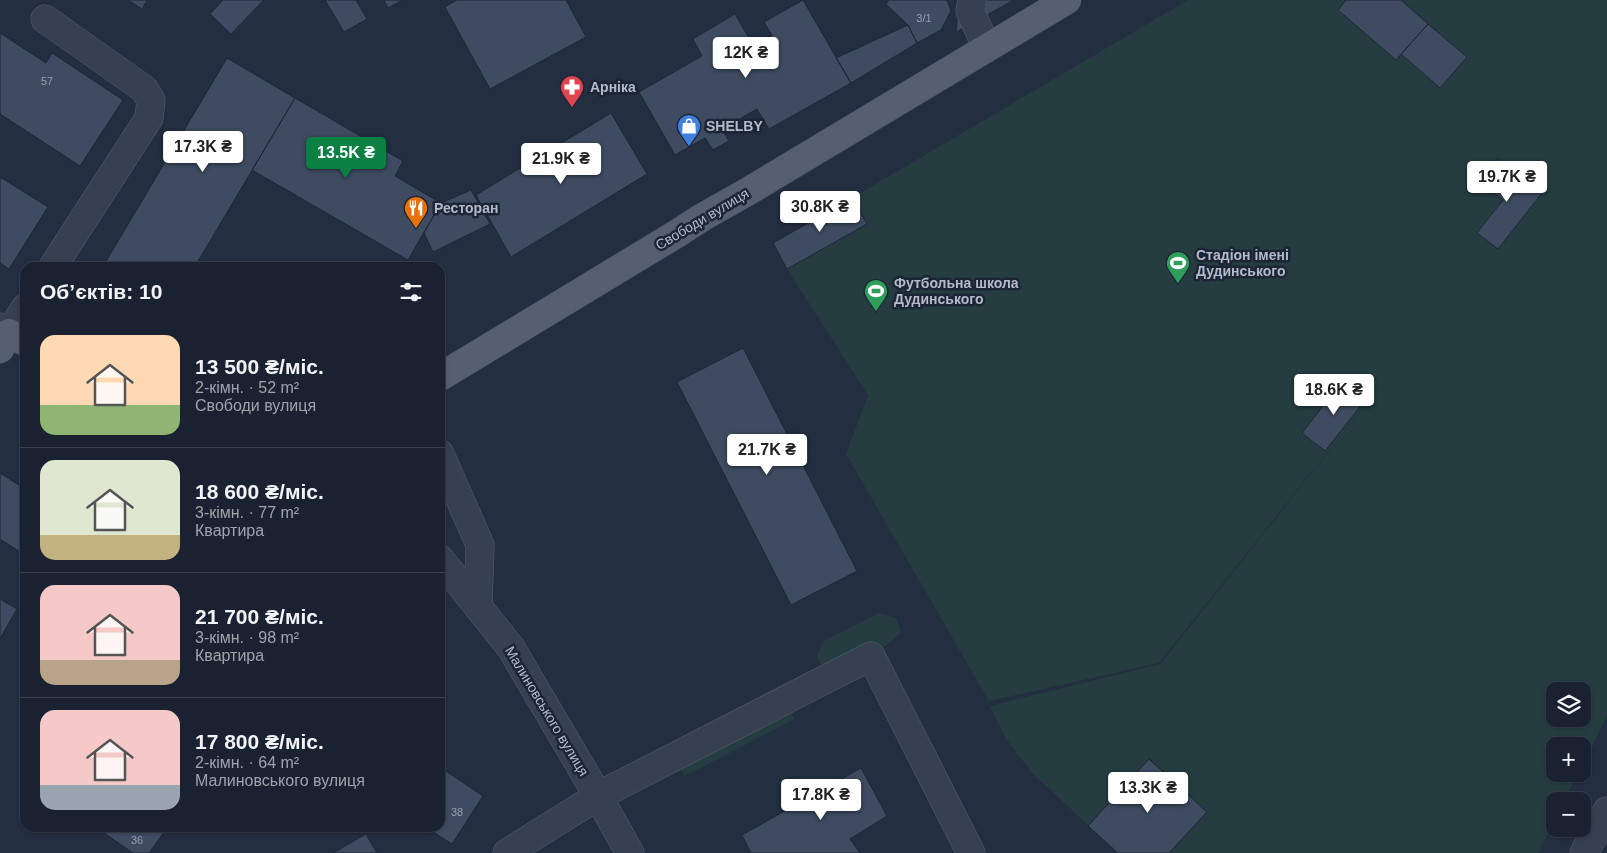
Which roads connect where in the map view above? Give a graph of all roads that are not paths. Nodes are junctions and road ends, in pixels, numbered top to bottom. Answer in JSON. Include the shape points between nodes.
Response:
{"nodes":[{"id":1,"x":972,"y":0,"type":"edge"},
{"id":2,"x":1067,"y":0,"type":"edge"},
{"id":3,"x":45,"y":19,"type":"dead end"},
{"id":4,"x":987,"y":48,"type":"junction"},
{"id":5,"x":56,"y":262,"type":"edge"},
{"id":6,"x":20,"y":317,"type":"edge"},
{"id":7,"x":9,"y":338,"type":"edge"},
{"id":8,"x":445,"y":374,"type":"edge"},
{"id":9,"x":445,"y":465,"type":"edge"},
{"id":10,"x":445,"y":565,"type":"edge"},
{"id":11,"x":445,"y":596,"type":"edge"},
{"id":12,"x":478,"y":606,"type":"junction"},
{"id":13,"x":598,"y":796,"type":"junction"},
{"id":14,"x":1607,"y":811,"type":"edge"},
{"id":15,"x":507,"y":853,"type":"edge"},
{"id":16,"x":630,"y":853,"type":"edge"},
{"id":17,"x":971,"y":853,"type":"edge"},
{"id":18,"x":1584,"y":853,"type":"edge"}],
"edges":[{"from":1,"to":4,"type":"street","via":[[970,11]]},
{"from":2,"to":4,"type":"main road","name":"Свободи вулиця"},
{"from":3,"to":5,"type":"street","via":[[144,89],[150,100],[149,118]]},
{"from":4,"to":8,"type":"main road","name":"Свободи вулиця"},
{"from":6,"to":7,"type":"street"},
{"from":9,"to":12,"type":"street","via":[[480,545]]},
{"from":10,"to":12,"type":"street","name":"Малиновського вулиця"},
{"from":11,"to":12,"type":"street"},
{"from":12,"to":13,"type":"street","name":"Малиновського вулиця","via":[[510,648]]},
{"from":13,"to":15,"type":"street"},
{"from":13,"to":16,"type":"street","name":"Малиновського вулиця"},
{"from":13,"to":17,"type":"street","via":[[871,656]]},
{"from":14,"to":18,"type":"street"}]}
